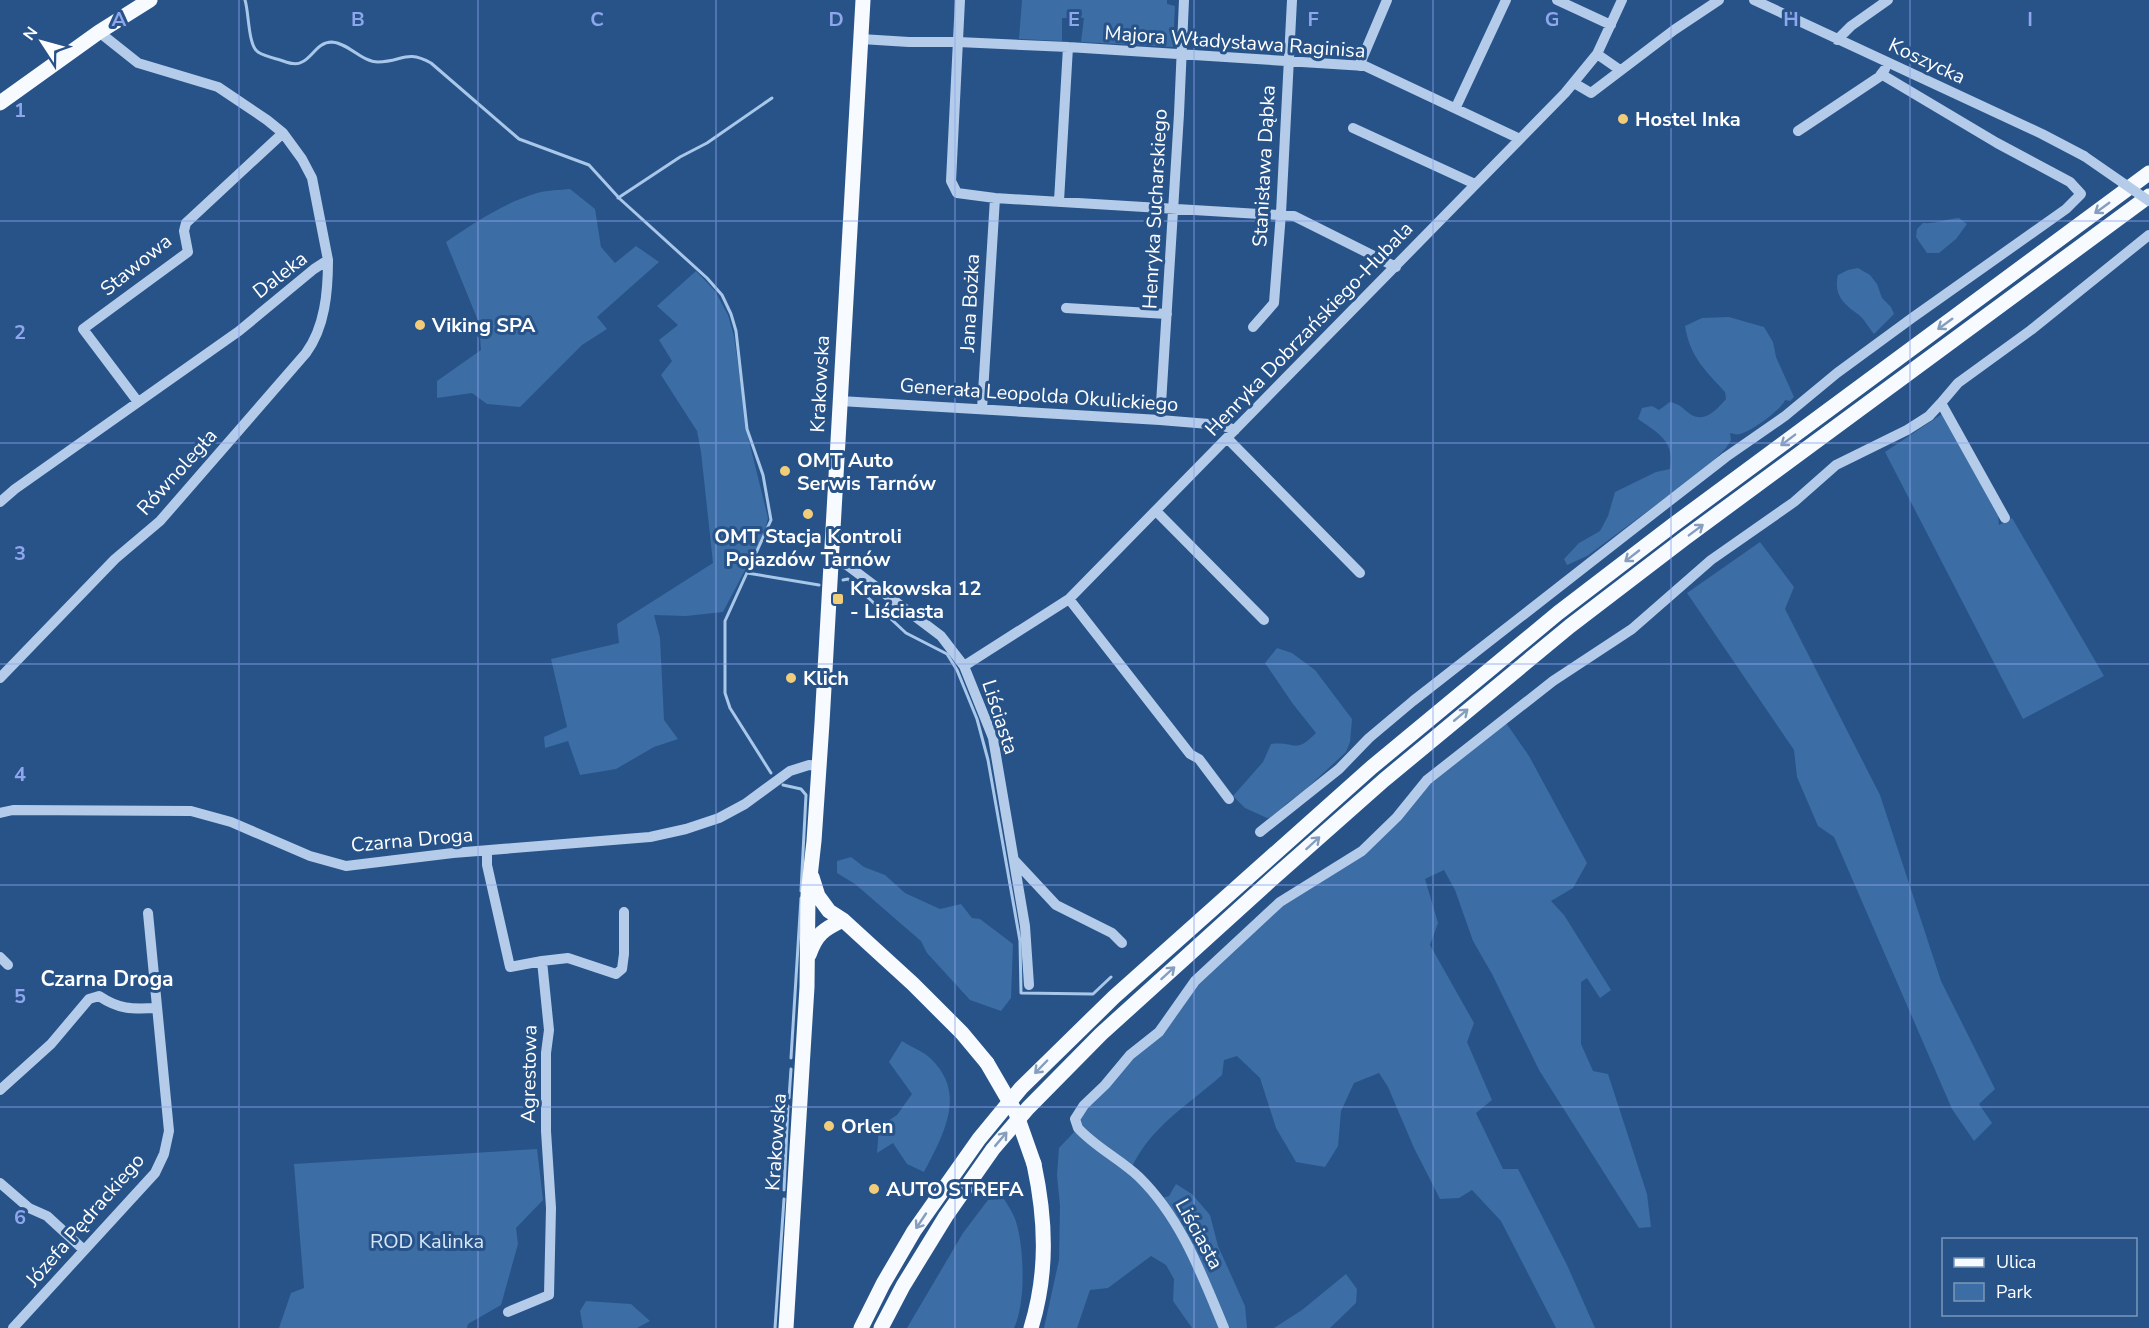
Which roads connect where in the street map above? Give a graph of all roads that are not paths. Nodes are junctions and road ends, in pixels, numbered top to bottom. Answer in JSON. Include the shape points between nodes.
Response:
{"nodes":[{"id":1,"x":150,"y":0,"type":"edge"},
{"id":2,"x":863,"y":0,"type":"edge"},
{"id":3,"x":960,"y":0,"type":"edge"},
{"id":4,"x":1184,"y":0,"type":"edge"},
{"id":5,"x":1292,"y":0,"type":"edge"},
{"id":6,"x":1387,"y":0,"type":"edge"},
{"id":7,"x":1506,"y":0,"type":"edge"},
{"id":8,"x":1557,"y":0,"type":"edge"},
{"id":9,"x":1622,"y":0,"type":"edge"},
{"id":10,"x":1719,"y":0,"type":"edge"},
{"id":11,"x":1754,"y":0,"type":"edge"},
{"id":12,"x":1888,"y":0,"type":"edge"},
{"id":13,"x":1611,"y":25,"type":"junction"},
{"id":14,"x":99,"y":32,"type":"junction"},
{"id":15,"x":861,"y":39,"type":"junction"},
{"id":16,"x":1837,"y":40,"type":"junction"},
{"id":17,"x":958,"y":42,"type":"junction"},
{"id":18,"x":1068,"y":47,"type":"junction"},
{"id":19,"x":1597,"y":54,"type":"junction"},
{"id":20,"x":1180,"y":55,"type":"junction"},
{"id":21,"x":1288,"y":60,"type":"junction"},
{"id":22,"x":1887,"y":63,"type":"junction"},
{"id":23,"x":1359,"y":66,"type":"junction"},
{"id":24,"x":1620,"y":70,"type":"junction"},
{"id":25,"x":1881,"y":74,"type":"junction"},
{"id":26,"x":1574,"y":83,"type":"junction"},
{"id":27,"x":0,"y":103,"type":"edge"},
{"id":28,"x":1456,"y":107,"type":"junction"},
{"id":29,"x":1353,"y":128,"type":"dead end"},
{"id":30,"x":1798,"y":131,"type":"dead end"},
{"id":31,"x":283,"y":133,"type":"junction"},
{"id":32,"x":1520,"y":139,"type":"junction"},
{"id":33,"x":2149,"y":173,"type":"edge"},
{"id":34,"x":1475,"y":184,"type":"junction"},
{"id":35,"x":995,"y":198,"type":"junction"},
{"id":36,"x":2149,"y":198,"type":"edge"},
{"id":37,"x":1059,"y":201,"type":"junction"},
{"id":38,"x":1172,"y":208,"type":"junction"},
{"id":39,"x":1281,"y":213,"type":"junction"},
{"id":40,"x":2149,"y":235,"type":"edge"},
{"id":41,"x":328,"y":260,"type":"junction"},
{"id":42,"x":1396,"y":267,"type":"junction"},
{"id":43,"x":1066,"y":308,"type":"dead end"},
{"id":44,"x":1167,"y":314,"type":"junction"},
{"id":45,"x":1253,"y":327,"type":"dead end"},
{"id":46,"x":840,"y":401,"type":"junction"},
{"id":47,"x":138,"y":402,"type":"junction"},
{"id":48,"x":1941,"y":403,"type":"junction"},
{"id":49,"x":982,"y":409,"type":"junction"},
{"id":50,"x":1160,"y":420,"type":"junction"},
{"id":51,"x":1231,"y":434,"type":"junction"},
{"id":52,"x":0,"y":502,"type":"edge"},
{"id":53,"x":1156,"y":511,"type":"junction"},
{"id":54,"x":2005,"y":518,"type":"dead end"},
{"id":55,"x":831,"y":561,"type":"junction"},
{"id":56,"x":1360,"y":573,"type":"dead end"},
{"id":57,"x":1069,"y":599,"type":"junction"},
{"id":58,"x":1264,"y":620,"type":"dead end"},
{"id":59,"x":964,"y":666,"type":"junction"},
{"id":60,"x":0,"y":678,"type":"edge"},
{"id":61,"x":819,"y":766,"type":"junction"},
{"id":62,"x":1229,"y":798,"type":"dead end"},
{"id":63,"x":0,"y":813,"type":"edge"},
{"id":64,"x":1260,"y":832,"type":"dead end"},
{"id":65,"x":814,"y":841,"type":"junction"},
{"id":66,"x":487,"y":851,"type":"junction"},
{"id":67,"x":1015,"y":861,"type":"junction"},
{"id":68,"x":812,"y":875,"type":"junction"},
{"id":69,"x":624,"y":912,"type":"dead end"},
{"id":70,"x":148,"y":914,"type":"dead end"},
{"id":71,"x":843,"y":920,"type":"junction"},
{"id":72,"x":807,"y":941,"type":"junction"},
{"id":73,"x":1122,"y":943,"type":"dead end"},
{"id":74,"x":808,"y":958,"type":"junction"},
{"id":75,"x":542,"y":961,"type":"junction"},
{"id":76,"x":1029,"y":986,"type":"dead end"},
{"id":77,"x":157,"y":1008,"type":"junction"},
{"id":78,"x":0,"y":1090,"type":"edge"},
{"id":79,"x":0,"y":1183,"type":"edge"},
{"id":80,"x":84,"y":1250,"type":"junction"},
{"id":81,"x":508,"y":1312,"type":"dead end"},
{"id":82,"x":13,"y":1328,"type":"edge"},
{"id":83,"x":786,"y":1328,"type":"edge"},
{"id":84,"x":861,"y":1328,"type":"edge"},
{"id":85,"x":881,"y":1328,"type":"edge"},
{"id":86,"x":1031,"y":1328,"type":"edge"},
{"id":87,"x":1224,"y":1328,"type":"edge"}],
"edges":[{"from":1,"to":14,"type":"main road"},
{"from":2,"to":15,"type":"main road","name":"Krakowska"},
{"from":3,"to":17,"type":"street"},
{"from":4,"to":20,"type":"street","name":"Henryka Sucharskiego"},
{"from":5,"to":21,"type":"street","name":"Stanisława Dąbka"},
{"from":6,"to":23,"type":"street"},
{"from":7,"to":28,"type":"street"},
{"from":8,"to":13,"type":"street"},
{"from":9,"to":13,"type":"street","name":"Henryka Dobrzańskiego-Hubala"},
{"from":10,"to":24,"type":"street"},
{"from":11,"to":16,"type":"street","name":"Koszycka"},
{"from":12,"to":16,"type":"street"},
{"from":13,"to":19,"type":"street","name":"Henryka Dobrzańskiego-Hubala"},
{"from":14,"to":27,"type":"main road"},
{"from":14,"to":31,"type":"street","name":"Daleka","via":[[138,63],[218,87]]},
{"from":15,"to":17,"type":"street","name":"Majora Władysława Raginisa"},
{"from":15,"to":46,"type":"main road","name":"Krakowska"},
{"from":16,"to":22,"type":"street","name":"Koszycka"},
{"from":17,"to":18,"type":"street","name":"Majora Władysława Raginisa"},
{"from":17,"to":35,"type":"street","via":[[951,182],[957,193]]},
{"from":18,"to":20,"type":"street","name":"Majora Władysława Raginisa"},
{"from":18,"to":37,"type":"street"},
{"from":19,"to":24,"type":"street"},
{"from":19,"to":26,"type":"street","name":"Henryka Dobrzańskiego-Hubala"},
{"from":20,"to":21,"type":"street","name":"Majora Władysława Raginisa"},
{"from":20,"to":38,"type":"street","name":"Henryka Sucharskiego"},
{"from":21,"to":23,"type":"street","name":"Majora Władysława Raginisa"},
{"from":21,"to":39,"type":"street","name":"Stanisława Dąbka"},
{"from":22,"to":25,"type":"street"},
{"from":22,"to":36,"type":"street","name":"Koszycka","bridge":true,"via":[[2042,134]]},
{"from":23,"to":28,"type":"street","name":"Majora Władysława Raginisa"},
{"from":24,"to":26,"type":"street","via":[[1591,93]]},
{"from":25,"to":30,"type":"street"},
{"from":25,"to":64,"type":"street","via":[[2070,182],[2082,194],[1726,457],[1413,701],[1339,769]]},
{"from":26,"to":32,"type":"street","name":"Henryka Dobrzańskiego-Hubala"},
{"from":28,"to":32,"type":"street","name":"Majora Władysława Raginisa"},
{"from":29,"to":34,"type":"street"},
{"from":31,"to":41,"type":"street","name":"Daleka","via":[[312,178]]},
{"from":31,"to":47,"type":"street","name":"Stawowa","via":[[186,223],[188,252],[83,329]]},
{"from":32,"to":34,"type":"street","name":"Henryka Dobrzańskiego-Hubala"},
{"from":33,"to":84,"type":"main road","one_way":true,"via":[[1558,613],[1372,767],[1114,997],[1021,1088],[979,1139],[914,1231]]},
{"from":34,"to":42,"type":"street","name":"Henryka Dobrzańskiego-Hubala"},
{"from":35,"to":37,"type":"street"},
{"from":35,"to":49,"type":"street","name":"Jana Bożka"},
{"from":85,"to":36,"type":"main road","one_way":true,"via":[[934,1233],[986,1158],[1028,1108],[1101,1034],[1271,880],[1384,780],[1570,626]]},
{"from":37,"to":38,"type":"street"},
{"from":38,"to":39,"type":"street"},
{"from":38,"to":44,"type":"street","name":"Henryka Sucharskiego"},
{"from":39,"to":42,"type":"street"},
{"from":39,"to":45,"type":"street","name":"Stanisława Dąbka","via":[[1274,303]]},
{"from":40,"to":48,"type":"street","via":[[1958,383]]},
{"from":41,"to":47,"type":"street","name":"Daleka","via":[[239,331]]},
{"from":41,"to":60,"type":"street","name":"Równoległa","via":[[328,288],[316,339],[306,354],[160,521],[115,560]]},
{"from":42,"to":51,"type":"street","name":"Henryka Dobrzańskiego-Hubala"},
{"from":43,"to":44,"type":"street"},
{"from":44,"to":50,"type":"street","name":"Henryka Sucharskiego"},
{"from":46,"to":49,"type":"street","name":"Generała Leopolda Okulickiego"},
{"from":46,"to":55,"type":"main road","name":"Krakowska"},
{"from":47,"to":52,"type":"street","name":"Daleka"},
{"from":48,"to":54,"type":"street"},
{"from":48,"to":87,"type":"street","name":"Liściasta","via":[[1907,430],[1836,465],[1794,502],[1711,560],[1632,628],[1553,681],[1427,780],[1362,851],[1280,902],[1195,981],[1159,1032],[1130,1055],[1084,1105],[1075,1119],[1078,1128],[1161,1201],[1176,1222]]},
{"from":49,"to":50,"type":"street","name":"Generała Leopolda Okulickiego"},
{"from":50,"to":51,"type":"street","name":"Generała Leopolda Okulickiego","via":[[1221,425]]},
{"from":51,"to":53,"type":"street","name":"Henryka Dobrzańskiego-Hubala"},
{"from":51,"to":56,"type":"street"},
{"from":53,"to":57,"type":"street","name":"Henryka Dobrzańskiego-Hubala"},
{"from":53,"to":58,"type":"street"},
{"from":55,"to":59,"type":"street","name":"Liściasta","via":[[847,565],[941,636]]},
{"from":55,"to":61,"type":"main road","name":"Krakowska"},
{"from":57,"to":59,"type":"street","name":"Henryka Dobrzańskiego-Hubala"},
{"from":57,"to":62,"type":"street"},
{"from":59,"to":67,"type":"street","name":"Liściasta","via":[[993,738]]},
{"from":61,"to":65,"type":"main road","name":"Krakowska"},
{"from":61,"to":66,"type":"street","name":"Czarna Droga","via":[[790,771],[745,804],[686,830],[650,837]]},
{"from":63,"to":66,"type":"street","name":"Czarna Droga","via":[[191,811],[231,822],[310,856],[346,866]]},
{"from":65,"to":68,"type":"main road","name":"Krakowska"},
{"from":65,"to":71,"type":"main road","name":"Krakowska","via":[[824,883]]},
{"from":66,"to":75,"type":"street","via":[[510,967]]},
{"from":67,"to":73,"type":"street","via":[[1056,905],[1112,933]]},
{"from":67,"to":76,"type":"street","name":"Liściasta"},
{"from":68,"to":71,"type":"main road","name":"Krakowska","via":[[822,903]]},
{"from":68,"to":72,"type":"main road","name":"Krakowska"},
{"from":69,"to":75,"type":"street","via":[[624,954],[622,969],[616,974],[568,958]]},
{"from":70,"to":77,"type":"street","name":"Józefa Pędrackiego"},
{"from":71,"to":72,"type":"main road","via":[[821,922],[811,930]]},
{"from":71,"to":74,"type":"main road","name":"Krakowska","via":[[813,941]]},
{"from":71,"to":86,"type":"main road","bridge":true,"via":[[962,1033],[987,1063],[1016,1113],[1034,1164],[1042,1205],[1040,1290]]},
{"from":72,"to":74,"type":"main road","name":"Krakowska"},
{"from":74,"to":83,"type":"main road","name":"Krakowska"},
{"from":75,"to":81,"type":"street","name":"Agrestowa","via":[[549,1030],[549,1295]]},
{"from":77,"to":78,"type":"street","via":[[126,1009],[99,996],[89,999],[51,1044]]},
{"from":77,"to":80,"type":"street","name":"Józefa Pędrackiego","via":[[169,1131],[164,1154],[155,1173]]},
{"from":79,"to":80,"type":"street","via":[[29,1208],[47,1216]]},
{"from":80,"to":82,"type":"street","name":"Józefa Pędrackiego"}]}
